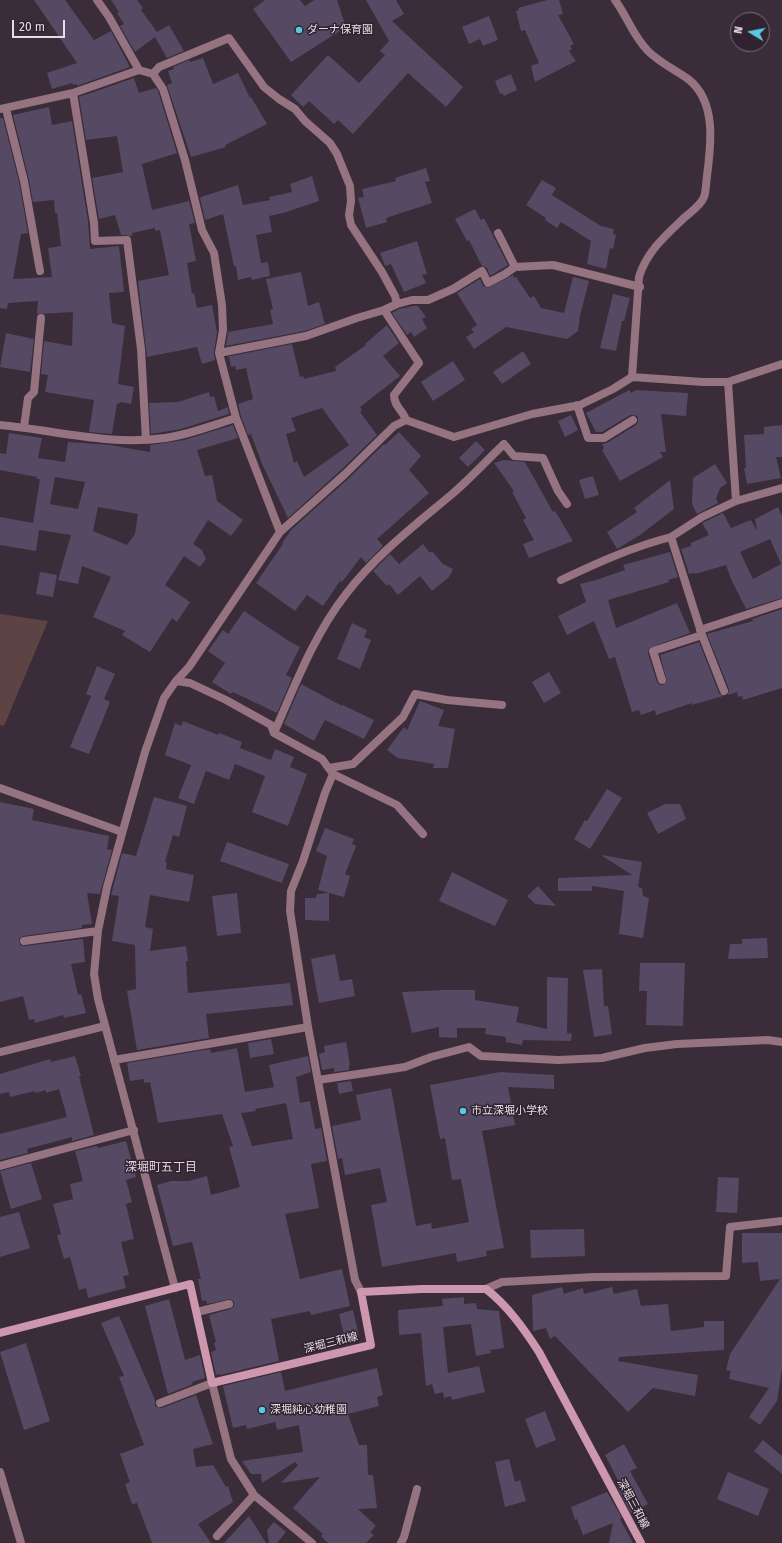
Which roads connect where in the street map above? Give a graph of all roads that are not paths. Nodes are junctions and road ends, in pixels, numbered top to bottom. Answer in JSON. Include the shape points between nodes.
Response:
{"nodes":[{"id":1,"x":97,"y":0,"type":"edge"},
{"id":2,"x":615,"y":0,"type":"edge"},
{"id":3,"x":139,"y":70,"type":"junction"},
{"id":4,"x":153,"y":74,"type":"junction"},
{"id":5,"x":73,"y":93,"type":"junction"},
{"id":6,"x":3,"y":109,"type":"edge"},
{"id":7,"x":498,"y":233,"type":"dead end"},
{"id":8,"x":515,"y":267,"type":"junction"},
{"id":9,"x":40,"y":271,"type":"dead end"},
{"id":10,"x":640,"y":287,"type":"junction"},
{"id":11,"x":397,"y":304,"type":"junction"},
{"id":12,"x":384,"y":310,"type":"junction"},
{"id":13,"x":41,"y":318,"type":"dead end"},
{"id":14,"x":219,"y":353,"type":"junction"},
{"id":15,"x":782,"y":364,"type":"edge"},
{"id":16,"x":632,"y":377,"type":"junction"},
{"id":17,"x":728,"y":382,"type":"junction"},
{"id":18,"x":577,"y":405,"type":"junction"},
{"id":19,"x":236,"y":418,"type":"junction"},
{"id":20,"x":406,"y":420,"type":"junction"},
{"id":21,"x":633,"y":420,"type":"dead end"},
{"id":22,"x":0,"y":424,"type":"edge"},
{"id":23,"x":24,"y":427,"type":"junction"},
{"id":24,"x":146,"y":440,"type":"junction"},
{"id":25,"x":782,"y":488,"type":"edge"},
{"id":26,"x":736,"y":501,"type":"junction"},
{"id":27,"x":567,"y":504,"type":"dead end"},
{"id":28,"x":280,"y":532,"type":"junction"},
{"id":29,"x":671,"y":537,"type":"junction"},
{"id":30,"x":561,"y":580,"type":"dead end"},
{"id":31,"x":782,"y":603,"type":"edge"},
{"id":32,"x":701,"y":633,"type":"junction"},
{"id":33,"x":662,"y":680,"type":"dead end"},
{"id":34,"x":176,"y":681,"type":"junction"},
{"id":35,"x":724,"y":691,"type":"dead end"},
{"id":36,"x":502,"y":705,"type":"dead end"},
{"id":37,"x":274,"y":733,"type":"junction"},
{"id":38,"x":331,"y":771,"type":"junction"},
{"id":39,"x":0,"y":788,"type":"edge"},
{"id":40,"x":122,"y":832,"type":"junction"},
{"id":41,"x":423,"y":834,"type":"dead end"},
{"id":42,"x":98,"y":931,"type":"junction"},
{"id":43,"x":24,"y":942,"type":"dead end"},
{"id":44,"x":105,"y":1026,"type":"junction"},
{"id":45,"x":308,"y":1027,"type":"junction"},
{"id":46,"x":782,"y":1042,"type":"edge"},
{"id":47,"x":0,"y":1052,"type":"edge"},
{"id":48,"x":114,"y":1060,"type":"junction"},
{"id":49,"x":318,"y":1080,"type":"junction"},
{"id":50,"x":134,"y":1130,"type":"junction"},
{"id":51,"x":0,"y":1166,"type":"edge"},
{"id":52,"x":782,"y":1221,"type":"edge"},
{"id":53,"x":175,"y":1288,"type":"junction"},
{"id":54,"x":486,"y":1289,"type":"junction"},
{"id":55,"x":361,"y":1292,"type":"junction"},
{"id":56,"x":229,"y":1304,"type":"dead end"},
{"id":57,"x":197,"y":1312,"type":"junction"},
{"id":58,"x":0,"y":1333,"type":"edge"},
{"id":59,"x":212,"y":1383,"type":"junction"},
{"id":60,"x":160,"y":1403,"type":"dead end"},
{"id":61,"x":0,"y":1472,"type":"edge"},
{"id":62,"x":417,"y":1489,"type":"dead end"},
{"id":63,"x":254,"y":1495,"type":"junction"},
{"id":64,"x":217,"y":1536,"type":"dead end"},
{"id":65,"x":21,"y":1543,"type":"edge"},
{"id":66,"x":312,"y":1543,"type":"edge"},
{"id":67,"x":401,"y":1543,"type":"edge"},
{"id":68,"x":641,"y":1543,"type":"edge"}],
"edges":[{"from":1,"to":3,"type":"street"},
{"from":2,"to":10,"type":"street","via":[[638,39],[649,52],[696,87],[705,101],[710,126],[710,152],[704,198],[649,255],[639,277]]},
{"from":3,"to":4,"type":"street"},
{"from":3,"to":5,"type":"street"},
{"from":4,"to":11,"type":"street","via":[[159,67],[229,38],[264,88],[295,109],[337,154],[350,186],[351,225],[382,272]]},
{"from":4,"to":14,"type":"street","via":[[163,89],[185,160],[202,230],[214,253],[224,330]]},
{"from":5,"to":6,"type":"street"},
{"from":5,"to":24,"type":"street","via":[[95,241],[127,240],[141,349]]},
{"from":6,"to":9,"type":"street","via":[[24,181]]},
{"from":7,"to":8,"type":"street"},
{"from":8,"to":10,"type":"street","via":[[553,265]]},
{"from":8,"to":11,"type":"street","via":[[488,283],[482,271],[453,289],[428,300],[412,300]]},
{"from":10,"to":16,"type":"street"},
{"from":11,"to":12,"type":"street"},
{"from":12,"to":14,"type":"street","via":[[306,336]]},
{"from":12,"to":20,"type":"street","via":[[418,363],[394,395],[394,402]]},
{"from":13,"to":23,"type":"street","via":[[34,392],[28,398]]},
{"from":14,"to":19,"type":"street"},
{"from":15,"to":17,"type":"street"},
{"from":16,"to":17,"type":"street"},
{"from":16,"to":18,"type":"street"},
{"from":17,"to":26,"type":"street"},
{"from":18,"to":20,"type":"street","via":[[532,414],[454,437]]},
{"from":18,"to":21,"type":"street","via":[[588,438],[604,438]]},
{"from":19,"to":24,"type":"street","via":[[166,438]]},
{"from":19,"to":28,"type":"street"},
{"from":20,"to":28,"type":"street","via":[[394,426]]},
{"from":22,"to":23,"type":"street"},
{"from":23,"to":24,"type":"street","via":[[106,439]]},
{"from":25,"to":26,"type":"street"},
{"from":26,"to":29,"type":"street","via":[[702,517]]},
{"from":27,"to":37,"type":"street","via":[[543,458],[514,456],[504,444],[453,493],[370,564],[345,594],[323,626]]},
{"from":28,"to":34,"type":"street","via":[[189,667]]},
{"from":29,"to":30,"type":"street","via":[[619,554]]},
{"from":29,"to":32,"type":"street"},
{"from":31,"to":32,"type":"street"},
{"from":32,"to":33,"type":"street","via":[[653,651]]},
{"from":32,"to":35,"type":"street"},
{"from":34,"to":37,"type":"street","via":[[190,682],[226,700],[271,725]]},
{"from":34,"to":40,"type":"street","via":[[164,698]]},
{"from":36,"to":38,"type":"street","via":[[415,694],[403,717],[353,764]]},
{"from":37,"to":38,"type":"street","via":[[322,760]]},
{"from":38,"to":41,"type":"street","via":[[397,805]]},
{"from":38,"to":45,"type":"street","via":[[291,891],[290,911]]},
{"from":39,"to":40,"type":"street"},
{"from":40,"to":42,"type":"street"},
{"from":42,"to":43,"type":"street"},
{"from":42,"to":44,"type":"street","via":[[94,974]]},
{"from":44,"to":47,"type":"street"},
{"from":44,"to":48,"type":"street"},
{"from":45,"to":48,"type":"street"},
{"from":45,"to":49,"type":"street"},
{"from":46,"to":49,"type":"street","via":[[768,1040],[677,1044],[602,1058],[558,1060],[480,1056],[469,1047],[430,1057],[405,1067]]},
{"from":48,"to":50,"type":"street"},
{"from":49,"to":55,"type":"street","via":[[355,1280]]},
{"from":50,"to":51,"type":"street"},
{"from":50,"to":53,"type":"street"},
{"from":52,"to":54,"type":"street","via":[[730,1227],[726,1276],[594,1277],[502,1282]]},
{"from":53,"to":57,"type":"main road","via":[[190,1284]]},
{"from":53,"to":58,"type":"main road"},
{"from":54,"to":55,"type":"main road"},
{"from":54,"to":68,"type":"main road","name":"深堀三和線","via":[[519,1322],[539,1352]]},
{"from":55,"to":59,"type":"main road","name":"深堀三和線","via":[[371,1345]]},
{"from":56,"to":57,"type":"street"},
{"from":57,"to":59,"type":"main road"},
{"from":59,"to":60,"type":"street"},
{"from":59,"to":63,"type":"street","via":[[231,1459]]},
{"from":61,"to":65,"type":"street"},
{"from":62,"to":67,"type":"street"},
{"from":63,"to":64,"type":"street"},
{"from":63,"to":66,"type":"street"}]}
